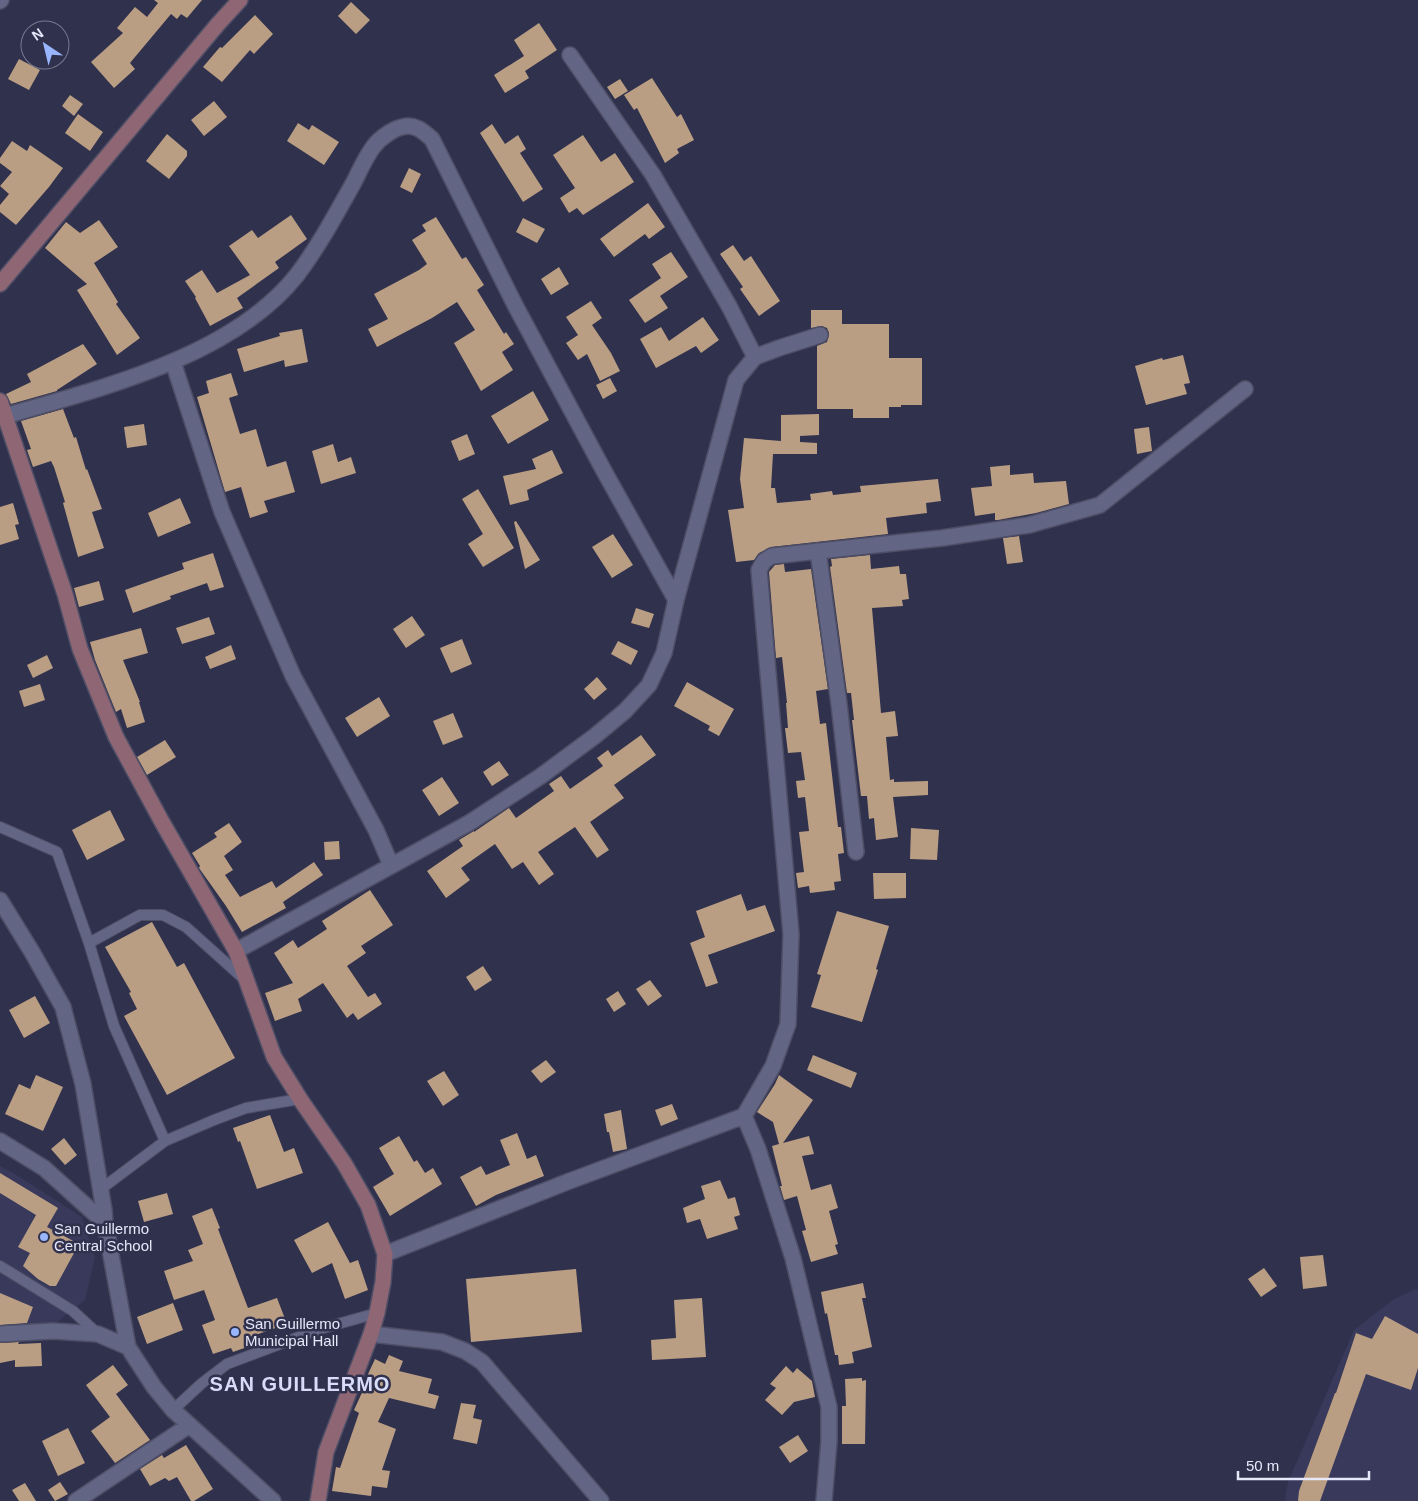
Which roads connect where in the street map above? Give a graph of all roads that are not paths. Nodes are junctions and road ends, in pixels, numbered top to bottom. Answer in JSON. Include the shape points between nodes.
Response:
{"nodes":[{"id":1,"x":240,"y":0,"type":"edge"},
{"id":2,"x":570,"y":55,"type":"dead end"},
{"id":3,"x":0,"y":284,"type":"edge"},
{"id":4,"x":820,"y":335,"type":"dead end"},
{"id":5,"x":755,"y":357,"type":"junction"},
{"id":6,"x":173,"y":362,"type":"junction"},
{"id":7,"x":1244,"y":389,"type":"dead end"},
{"id":8,"x":0,"y":401,"type":"edge"},
{"id":9,"x":5,"y":416,"type":"junction"},
{"id":10,"x":818,"y":551,"type":"junction"},
{"id":11,"x":676,"y":600,"type":"junction"},
{"id":12,"x":0,"y":827,"type":"edge"},
{"id":13,"x":856,"y":852,"type":"dead end"},
{"id":14,"x":391,"y":866,"type":"junction"},
{"id":15,"x":0,"y":900,"type":"edge"},
{"id":16,"x":89,"y":943,"type":"junction"},
{"id":17,"x":236,"y":950,"type":"junction"},
{"id":18,"x":247,"y":982,"type":"junction"},
{"id":19,"x":300,"y":1099,"type":"junction"},
{"id":20,"x":744,"y":1116,"type":"junction"},
{"id":21,"x":0,"y":1141,"type":"edge"},
{"id":22,"x":165,"y":1141,"type":"junction"},
{"id":23,"x":101,"y":1189,"type":"junction"},
{"id":24,"x":105,"y":1223,"type":"junction"},
{"id":25,"x":385,"y":1254,"type":"junction"},
{"id":26,"x":0,"y":1266,"type":"edge"},
{"id":27,"x":377,"y":1313,"type":"junction"},
{"id":28,"x":0,"y":1334,"type":"edge"},
{"id":29,"x":98,"y":1334,"type":"junction"},
{"id":30,"x":371,"y":1334,"type":"junction"},
{"id":31,"x":128,"y":1347,"type":"junction"},
{"id":32,"x":173,"y":1410,"type":"junction"},
{"id":33,"x":188,"y":1426,"type":"junction"},
{"id":34,"x":76,"y":1501,"type":"edge"},
{"id":35,"x":272,"y":1501,"type":"edge"},
{"id":36,"x":318,"y":1501,"type":"edge"},
{"id":37,"x":601,"y":1501,"type":"edge"},
{"id":38,"x":824,"y":1501,"type":"edge"}],
"edges":[{"from":1,"to":3,"type":"street"},
{"from":2,"to":5,"type":"street","via":[[653,175]]},
{"from":4,"to":5,"type":"street"},
{"from":5,"to":11,"type":"street","via":[[736,380]]},
{"from":6,"to":9,"type":"street"},
{"from":6,"to":11,"type":"street","via":[[239,326],[269,303],[296,276],[320,243],[374,145],[400,127],[420,128],[432,139],[515,305]]},
{"from":6,"to":14,"type":"street","via":[[222,512],[289,667],[376,830]]},
{"from":7,"to":10,"type":"street","via":[[1100,505],[1029,525]]},
{"from":8,"to":9,"type":"street"},
{"from":9,"to":17,"type":"street","via":[[65,594],[80,649],[116,737]]},
{"from":10,"to":13,"type":"street"},
{"from":10,"to":20,"type":"street","via":[[772,556],[759,570],[791,934],[788,1024],[774,1066]]},
{"from":11,"to":14,"type":"street","via":[[664,653],[650,685],[625,711],[541,776],[469,823]]},
{"from":12,"to":16,"type":"lane","via":[[57,852]]},
{"from":14,"to":17,"type":"street"},
{"from":15,"to":23,"type":"street","via":[[64,1007],[83,1084]]},
{"from":16,"to":18,"type":"lane","via":[[140,915],[162,914],[186,927]]},
{"from":16,"to":22,"type":"lane","via":[[114,1026]]},
{"from":17,"to":18,"type":"street"},
{"from":18,"to":19,"type":"street","via":[[274,1057]]},
{"from":19,"to":22,"type":"lane","via":[[246,1108]]},
{"from":19,"to":25,"type":"street","via":[[368,1205]]},
{"from":20,"to":25,"type":"street"},
{"from":20,"to":38,"type":"street","via":[[793,1258],[829,1407]]},
{"from":21,"to":24,"type":"street","via":[[44,1168]]},
{"from":22,"to":23,"type":"lane"},
{"from":23,"to":24,"type":"street"},
{"from":24,"to":31,"type":"street"},
{"from":25,"to":27,"type":"street"},
{"from":26,"to":29,"type":"lane","via":[[73,1311]]},
{"from":27,"to":30,"type":"street"},
{"from":27,"to":32,"type":"lane","via":[[320,1329],[228,1364]]},
{"from":28,"to":29,"type":"street","via":[[53,1331]]},
{"from":29,"to":31,"type":"street"},
{"from":30,"to":36,"type":"street","via":[[326,1452]]},
{"from":30,"to":37,"type":"street","via":[[442,1342],[482,1362]]},
{"from":31,"to":32,"type":"street"},
{"from":32,"to":33,"type":"street"},
{"from":33,"to":34,"type":"street"},
{"from":33,"to":35,"type":"street"}]}
